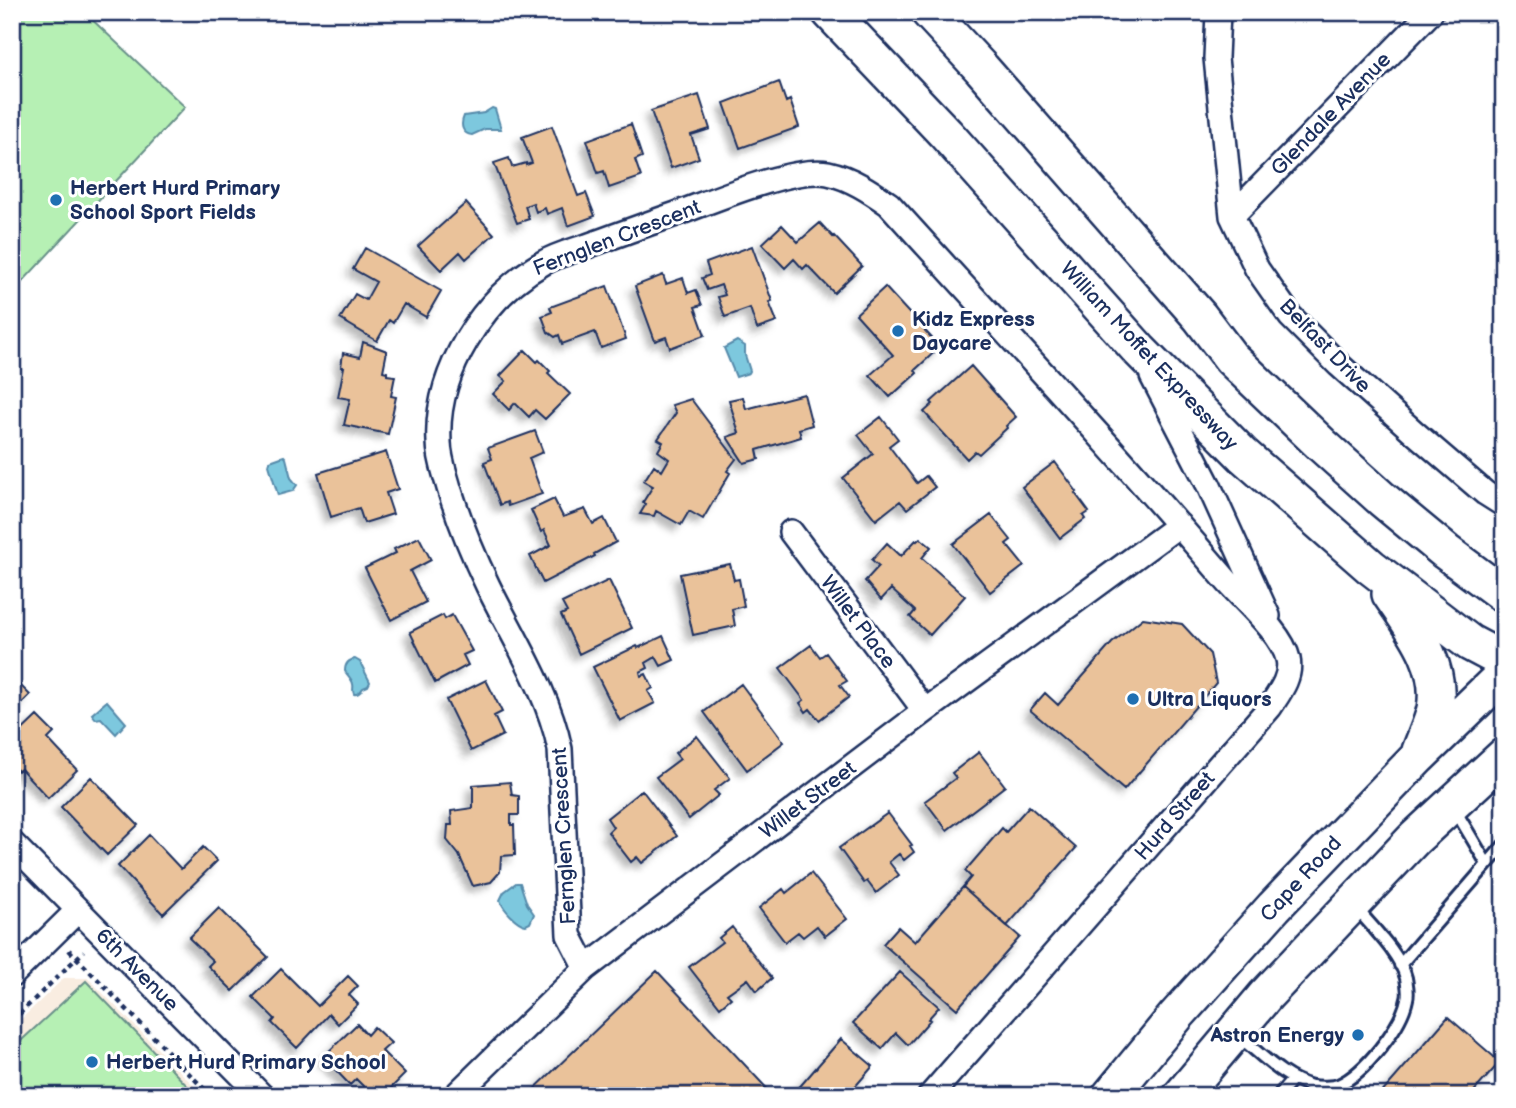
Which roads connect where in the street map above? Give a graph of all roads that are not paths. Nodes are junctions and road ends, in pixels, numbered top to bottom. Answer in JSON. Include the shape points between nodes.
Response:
{"nodes":[{"id":1,"x":830,"y":12,"type":"edge"},
{"id":2,"x":929,"y":12,"type":"edge"},
{"id":3,"x":1218,"y":12,"type":"edge"},
{"id":4,"x":1431,"y":12,"type":"edge"},
{"id":5,"x":1232,"y":216,"type":"junction"},
{"id":6,"x":1139,"y":350,"type":"junction"},
{"id":7,"x":1504,"y":505,"type":"edge"},
{"id":8,"x":1179,"y":525,"type":"junction"},
{"id":9,"x":791,"y":532,"type":"dead end"},
{"id":10,"x":1371,"y":567,"type":"junction"},
{"id":11,"x":1504,"y":595,"type":"edge"},
{"id":12,"x":1278,"y":638,"type":"junction"},
{"id":13,"x":1504,"y":661,"type":"edge"},
{"id":14,"x":1504,"y":674,"type":"edge"},
{"id":15,"x":925,"y":711,"type":"junction"},
{"id":16,"x":1504,"y":755,"type":"edge"},
{"id":17,"x":1418,"y":757,"type":"junction"},
{"id":18,"x":1451,"y":805,"type":"junction"},
{"id":19,"x":12,"y":843,"type":"edge"},
{"id":20,"x":1504,"y":845,"type":"edge"},
{"id":21,"x":1488,"y":864,"type":"junction"},
{"id":22,"x":1353,"y":904,"type":"junction"},
{"id":23,"x":78,"y":910,"type":"junction"},
{"id":24,"x":1400,"y":965,"type":"junction"},
{"id":25,"x":586,"y":968,"type":"junction"},
{"id":26,"x":12,"y":975,"type":"edge"},
{"id":27,"x":1234,"y":1033,"type":"junction"},
{"id":28,"x":1293,"y":1079,"type":"junction"},
{"id":29,"x":1279,"y":1095,"type":"edge"},
{"id":30,"x":261,"y":1096,"type":"edge"},
{"id":31,"x":455,"y":1096,"type":"edge"},
{"id":32,"x":930,"y":1096,"type":"edge"},
{"id":33,"x":1110,"y":1096,"type":"edge"},
{"id":34,"x":1181,"y":1096,"type":"edge"}],
"edges":[{"from":1,"to":6,"type":"main road","name":"William Moffet Expressway"},
{"from":2,"to":11,"type":"main road","via":[[1200,317],[1231,358],[1382,499]]},
{"from":3,"to":5,"type":"street","name":"Belfast Drive","via":[[1216,58]]},
{"from":4,"to":5,"type":"street","name":"Glendale Avenue"},
{"from":5,"to":7,"type":"street","name":"Belfast Drive","via":[[1257,269],[1290,316],[1415,433]]},
{"from":6,"to":10,"type":"main road","name":"William Moffet Expressway","via":[[1243,455]]},
{"from":6,"to":12,"type":"street","via":[[1209,486]]},
{"from":8,"to":12,"type":"street","name":"Hurd Street"},
{"from":8,"to":15,"type":"street","name":"Willet Street"},
{"from":8,"to":25,"type":"street","name":"Fernglen Crescent","via":[[889,204],[848,180],[816,173],[765,182],[546,261],[521,276],[479,320],[461,350],[446,386],[439,442],[460,524],[556,729],[569,935]]},
{"from":9,"to":15,"type":"street","name":"Willet Place"},
{"from":10,"to":13,"type":"main road","name":"William Moffet Expressway","via":[[1470,643]]},
{"from":10,"to":17,"type":"main road","via":[[1429,657],[1437,691]]},
{"from":12,"to":32,"type":"street","name":"Hurd Street","via":[[1289,670],[1270,707]]},
{"from":14,"to":17,"type":"main road","name":"Cape Road"},
{"from":15,"to":25,"type":"street","name":"Willet Street"},
{"from":16,"to":18,"type":"main road"},
{"from":17,"to":33,"type":"main road","name":"Cape Road","via":[[1274,907]]},
{"from":18,"to":21,"type":"lane"},
{"from":18,"to":22,"type":"main road"},
{"from":19,"to":23,"type":"street","name":"6th Avenue"},
{"from":20,"to":21,"type":"lane"},
{"from":21,"to":24,"type":"lane"},
{"from":22,"to":24,"type":"lane"},
{"from":22,"to":27,"type":"main road"},
{"from":23,"to":26,"type":"street"},
{"from":23,"to":30,"type":"street","name":"6th Avenue"},
{"from":24,"to":28,"type":"lane","via":[[1408,996],[1402,1016],[1388,1040],[1361,1069],[1337,1085],[1314,1086]]},
{"from":25,"to":31,"type":"street","name":"Willet Street"},
{"from":27,"to":28,"type":"lane"},
{"from":27,"to":34,"type":"main road"},
{"from":28,"to":29,"type":"lane"}]}
